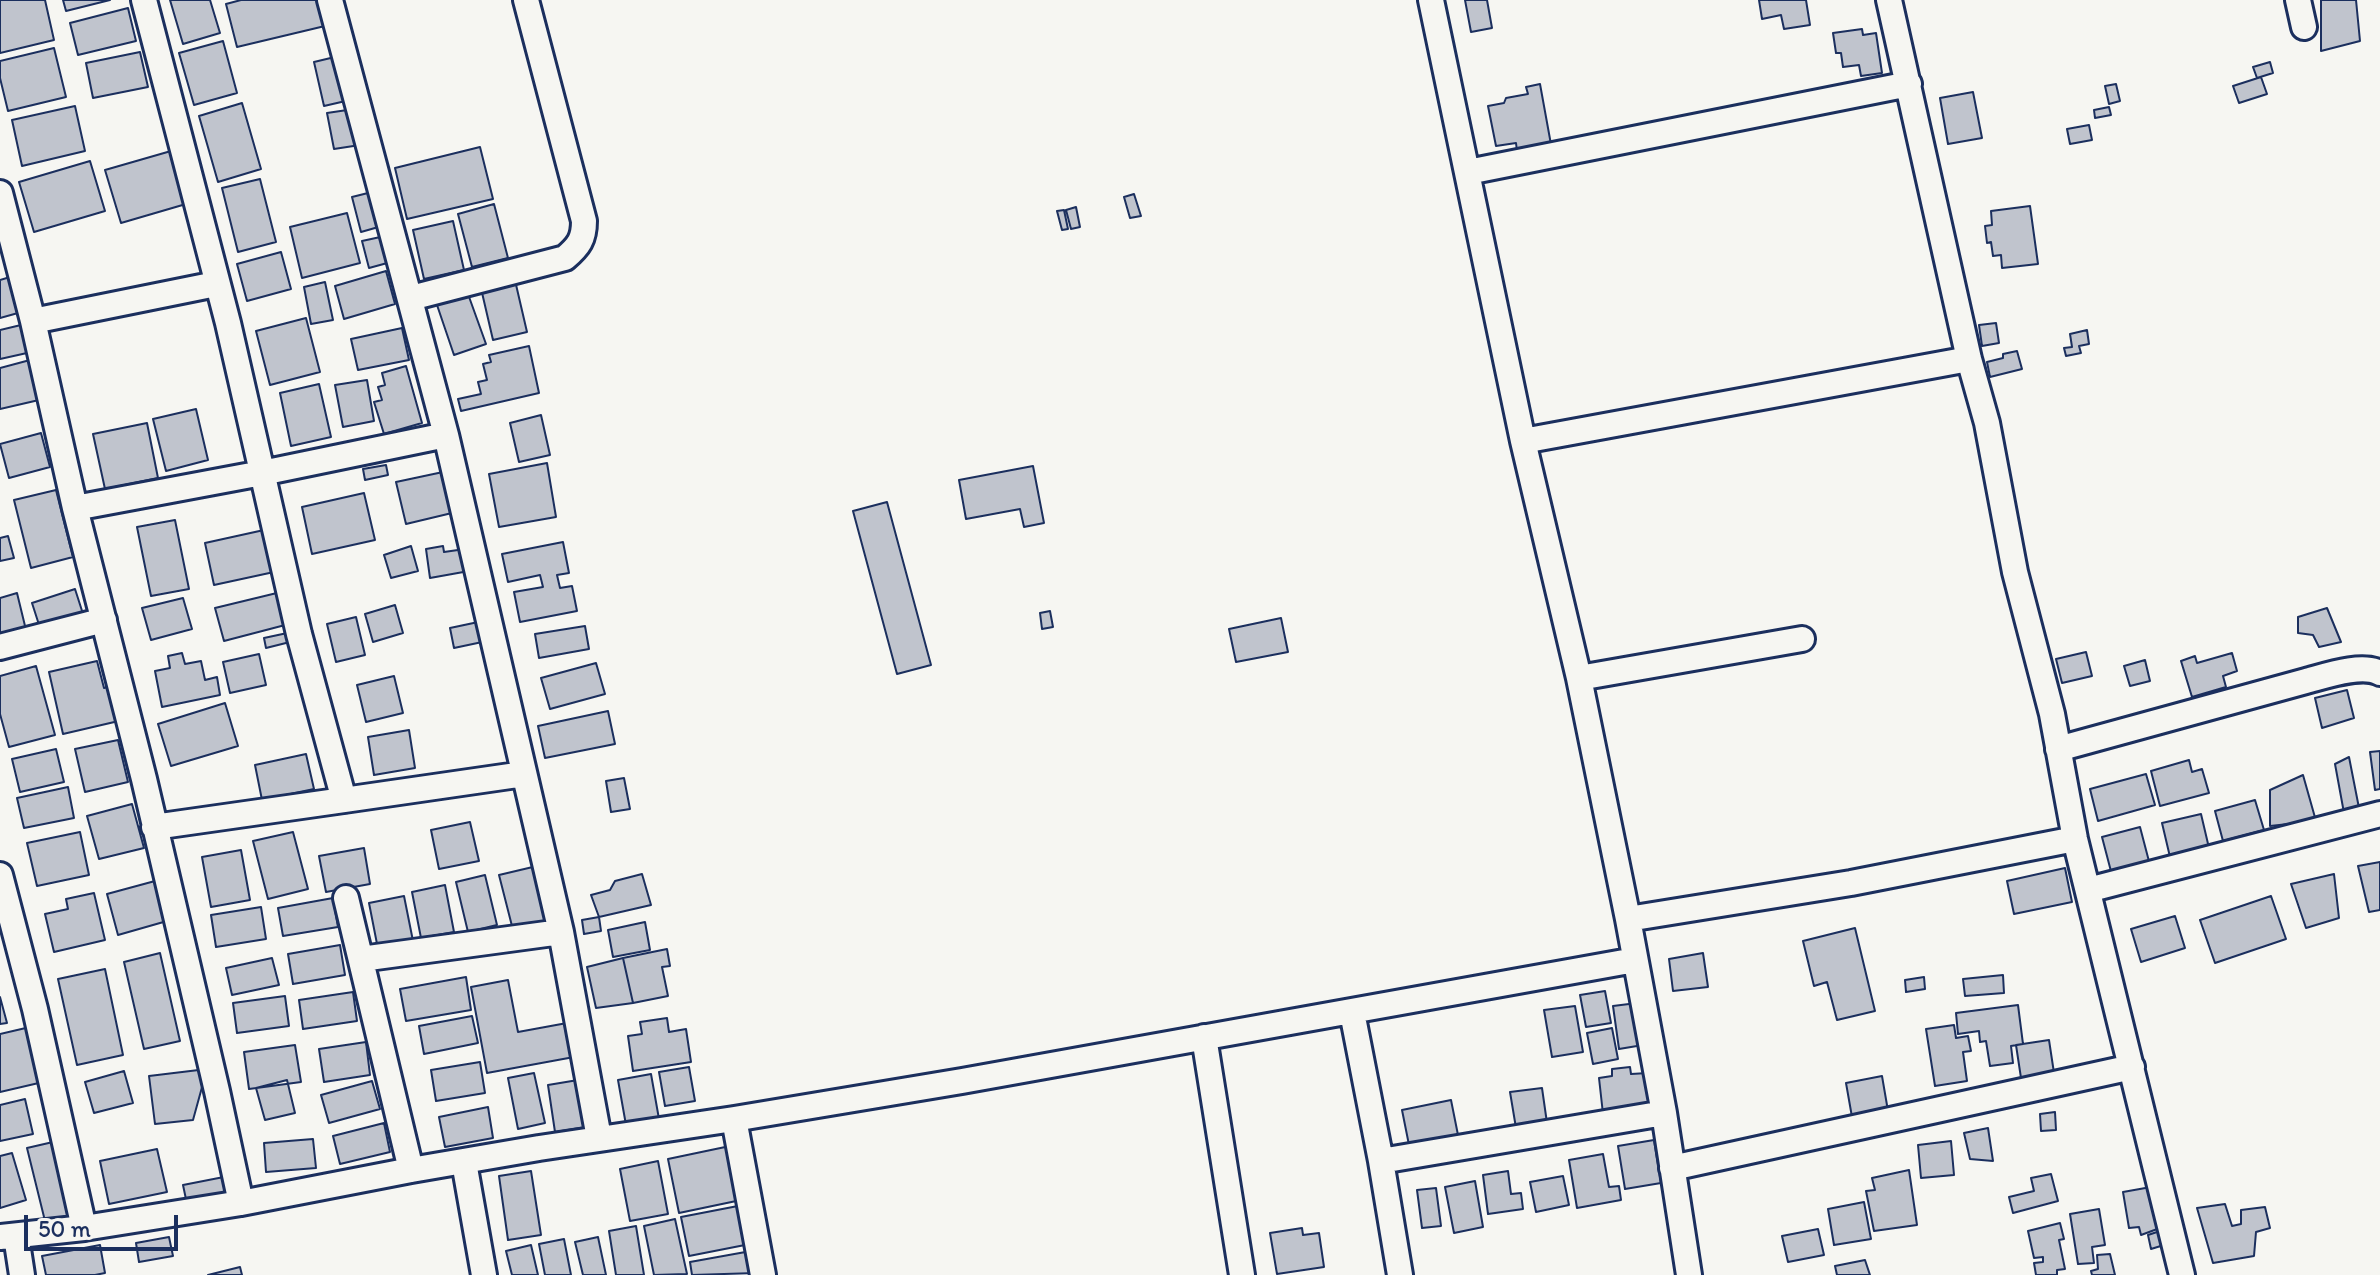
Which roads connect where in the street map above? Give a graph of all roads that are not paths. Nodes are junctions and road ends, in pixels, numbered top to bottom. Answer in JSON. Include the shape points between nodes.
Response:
{"nodes":[{"id":1,"x":144,"y":0,"type":"edge"},
{"id":2,"x":330,"y":0,"type":"edge"},
{"id":3,"x":526,"y":0,"type":"edge"},
{"id":4,"x":1431,"y":0,"type":"edge"},
{"id":5,"x":1889,"y":0,"type":"edge"},
{"id":6,"x":2298,"y":0,"type":"edge"},
{"id":7,"x":2304,"y":27,"type":"dead end"},
{"id":8,"x":1909,"y":84,"type":"junction"},
{"id":9,"x":1468,"y":172,"type":"junction"},
{"id":10,"x":0,"y":193,"type":"edge"},
{"id":11,"x":216,"y":284,"type":"junction"},
{"id":12,"x":411,"y":298,"type":"junction"},
{"id":13,"x":33,"y":321,"type":"junction"},
{"id":14,"x":1969,"y":359,"type":"junction"},
{"id":15,"x":446,"y":435,"type":"junction"},
{"id":16,"x":1523,"y":441,"type":"junction"},
{"id":17,"x":262,"y":473,"type":"junction"},
{"id":18,"x":75,"y":508,"type":"junction"},
{"id":19,"x":104,"y":620,"type":"junction"},
{"id":20,"x":1802,"y":639,"type":"dead end"},
{"id":21,"x":0,"y":647,"type":"edge"},
{"id":22,"x":2380,"y":673,"type":"edge"},
{"id":23,"x":1579,"y":678,"type":"junction"},
{"id":24,"x":2058,"y":749,"type":"junction"},
{"id":25,"x":524,"y":774,"type":"junction"},
{"id":26,"x":344,"y":800,"type":"junction"},
{"id":27,"x":2380,"y":814,"type":"edge"},
{"id":28,"x":154,"y":827,"type":"junction"},
{"id":29,"x":2075,"y":839,"type":"junction"},
{"id":30,"x":0,"y":875,"type":"edge"},
{"id":31,"x":2088,"y":890,"type":"junction"},
{"id":32,"x":346,"y":898,"type":"dead end"},
{"id":33,"x":1628,"y":919,"type":"junction"},
{"id":34,"x":561,"y":932,"type":"junction"},
{"id":35,"x":361,"y":959,"type":"junction"},
{"id":36,"x":1635,"y":960,"type":"junction"},
{"id":37,"x":1352,"y":1012,"type":"junction"},
{"id":38,"x":1204,"y":1037,"type":"junction"},
{"id":39,"x":2132,"y":1067,"type":"junction"},
{"id":40,"x":1664,"y":1113,"type":"junction"},
{"id":41,"x":734,"y":1119,"type":"junction"},
{"id":42,"x":599,"y":1138,"type":"junction"},
{"id":43,"x":1381,"y":1161,"type":"junction"},
{"id":44,"x":464,"y":1162,"type":"junction"},
{"id":45,"x":1672,"y":1168,"type":"junction"},
{"id":46,"x":411,"y":1170,"type":"junction"},
{"id":47,"x":241,"y":1203,"type":"junction"},
{"id":48,"x":84,"y":1228,"type":"junction"},
{"id":49,"x":8,"y":1236,"type":"edge"},
{"id":50,"x":22,"y":1275,"type":"edge"},
{"id":51,"x":484,"y":1275,"type":"edge"},
{"id":52,"x":763,"y":1275,"type":"edge"},
{"id":53,"x":1242,"y":1275,"type":"edge"},
{"id":54,"x":1400,"y":1275,"type":"edge"},
{"id":55,"x":1689,"y":1275,"type":"edge"},
{"id":56,"x":2182,"y":1275,"type":"edge"}],
"edges":[{"from":1,"to":11,"type":"street"},
{"from":2,"to":12,"type":"street"},
{"from":3,"to":12,"type":"street","via":[[584,237],[565,258]]},
{"from":4,"to":9,"type":"street"},
{"from":5,"to":8,"type":"street"},
{"from":6,"to":7,"type":"street"},
{"from":8,"to":9,"type":"street"},
{"from":8,"to":14,"type":"street"},
{"from":9,"to":16,"type":"street"},
{"from":10,"to":13,"type":"street"},
{"from":11,"to":13,"type":"street"},
{"from":11,"to":17,"type":"street"},
{"from":12,"to":15,"type":"street"},
{"from":13,"to":18,"type":"street"},
{"from":14,"to":16,"type":"street"},
{"from":14,"to":24,"type":"street"},
{"from":15,"to":17,"type":"street"},
{"from":15,"to":25,"type":"street"},
{"from":16,"to":23,"type":"street"},
{"from":17,"to":18,"type":"street"},
{"from":17,"to":26,"type":"street"},
{"from":18,"to":19,"type":"street"},
{"from":19,"to":21,"type":"street"},
{"from":19,"to":28,"type":"street"},
{"from":20,"to":23,"type":"street"},
{"from":22,"to":24,"type":"street","via":[[2345,671]]},
{"from":23,"to":33,"type":"street"},
{"from":24,"to":29,"type":"street"},
{"from":25,"to":26,"type":"street"},
{"from":25,"to":34,"type":"street"},
{"from":26,"to":28,"type":"street"},
{"from":27,"to":31,"type":"street"},
{"from":28,"to":47,"type":"street"},
{"from":29,"to":31,"type":"street"},
{"from":29,"to":33,"type":"street"},
{"from":30,"to":48,"type":"street"},
{"from":31,"to":39,"type":"street"},
{"from":32,"to":35,"type":"street"},
{"from":33,"to":36,"type":"street"},
{"from":34,"to":35,"type":"street"},
{"from":34,"to":42,"type":"street"},
{"from":35,"to":46,"type":"street"},
{"from":36,"to":37,"type":"street"},
{"from":36,"to":40,"type":"street"},
{"from":37,"to":38,"type":"street"},
{"from":37,"to":43,"type":"street"},
{"from":38,"to":41,"type":"street"},
{"from":38,"to":53,"type":"street"},
{"from":39,"to":45,"type":"street"},
{"from":39,"to":56,"type":"street"},
{"from":40,"to":43,"type":"street"},
{"from":40,"to":45,"type":"street"},
{"from":41,"to":42,"type":"street"},
{"from":41,"to":52,"type":"street"},
{"from":42,"to":44,"type":"street"},
{"from":43,"to":54,"type":"street"},
{"from":44,"to":46,"type":"street"},
{"from":44,"to":51,"type":"street"},
{"from":45,"to":55,"type":"street"},
{"from":46,"to":47,"type":"street"},
{"from":47,"to":48,"type":"street"},
{"from":48,"to":49,"type":"street"},
{"from":49,"to":50,"type":"street"}]}
